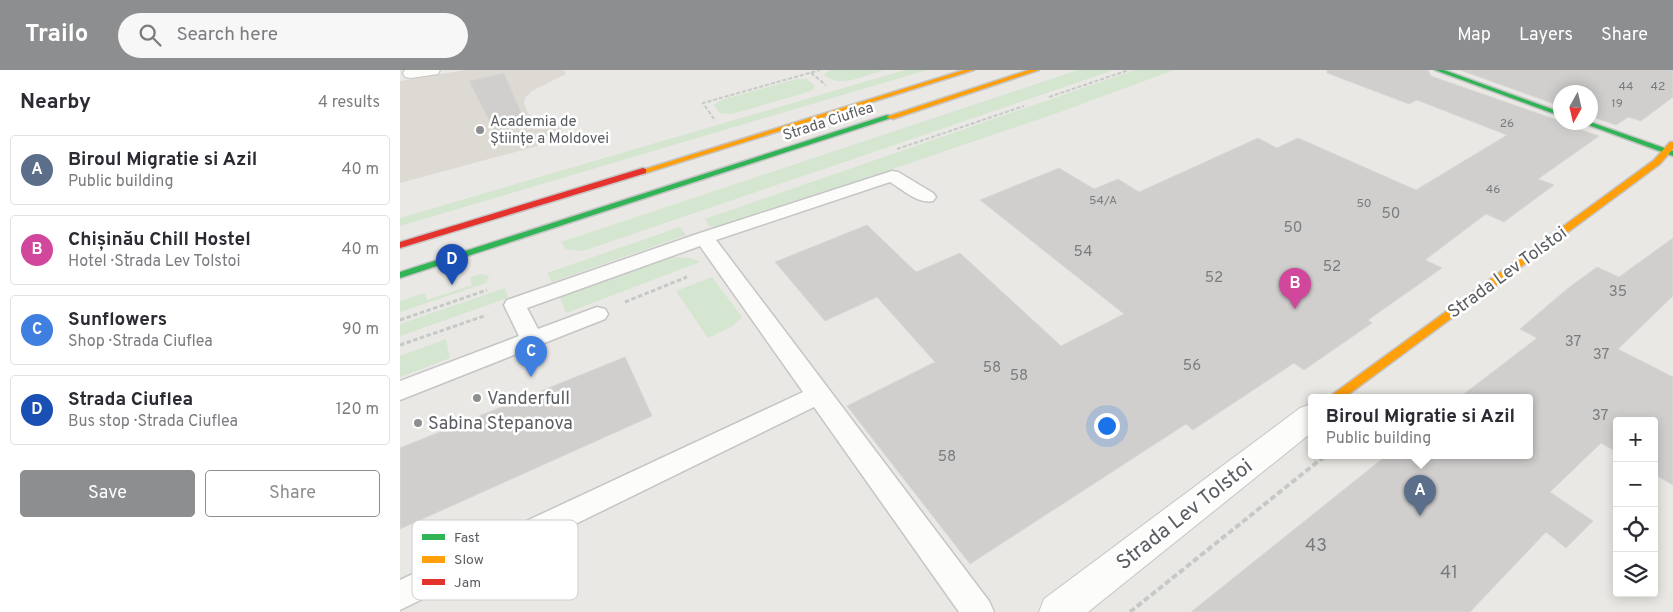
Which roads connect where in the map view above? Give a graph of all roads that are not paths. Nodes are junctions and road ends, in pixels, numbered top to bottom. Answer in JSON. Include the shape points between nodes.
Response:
{"nodes":[{"id":1,"x":432,"y":70,"type":"edge"},
{"id":2,"x":971,"y":70,"type":"edge"},
{"id":3,"x":1036,"y":70,"type":"edge"},
{"id":4,"x":1438,"y":70,"type":"edge"},
{"id":5,"x":411,"y":73,"type":"dead end"},
{"id":6,"x":1553,"y":111,"type":"edge"},
{"id":7,"x":1598,"y":127,"type":"edge"},
{"id":8,"x":1670,"y":150,"type":"edge"},
{"id":9,"x":926,"y":197,"type":"dead end"},
{"id":10,"x":704,"y":238,"type":"junction"},
{"id":11,"x":400,"y":244,"type":"edge"},
{"id":12,"x":400,"y":275,"type":"edge"},
{"id":13,"x":597,"y":314,"type":"road end"},
{"id":14,"x":532,"y":340,"type":"junction"},
{"id":15,"x":400,"y":391,"type":"edge"},
{"id":16,"x":1341,"y":394,"type":"edge"},
{"id":17,"x":818,"y":395,"type":"junction"},
{"id":18,"x":1308,"y":418,"type":"edge"},
{"id":19,"x":557,"y":520,"type":"edge"},
{"id":20,"x":412,"y":589,"type":"edge"},
{"id":21,"x":400,"y":595,"type":"edge"},
{"id":22,"x":978,"y":612,"type":"edge"},
{"id":23,"x":1058,"y":612,"type":"edge"}],
"edges":[{"from":1,"to":5,"type":"street"},
{"from":2,"to":11,"type":"main road","name":"Strada Ciuflea"},
{"from":3,"to":12,"type":"main road","name":"Strada Ciuflea"},
{"from":4,"to":6,"type":"main road"},
{"from":7,"to":8,"type":"main road"},
{"from":8,"to":16,"type":"main road","name":"Strada Lev Tolstoi"},
{"from":9,"to":10,"type":"lane","via":[[892,176]]},
{"from":10,"to":14,"type":"lane","via":[[515,305]]},
{"from":10,"to":17,"type":"lane"},
{"from":13,"to":14,"type":"lane"},
{"from":14,"to":15,"type":"lane"},
{"from":17,"to":19,"type":"lane"},
{"from":17,"to":22,"type":"lane"},
{"from":18,"to":23,"type":"street","name":"Strada Lev Tolstoi"},
{"from":20,"to":21,"type":"lane"}]}
